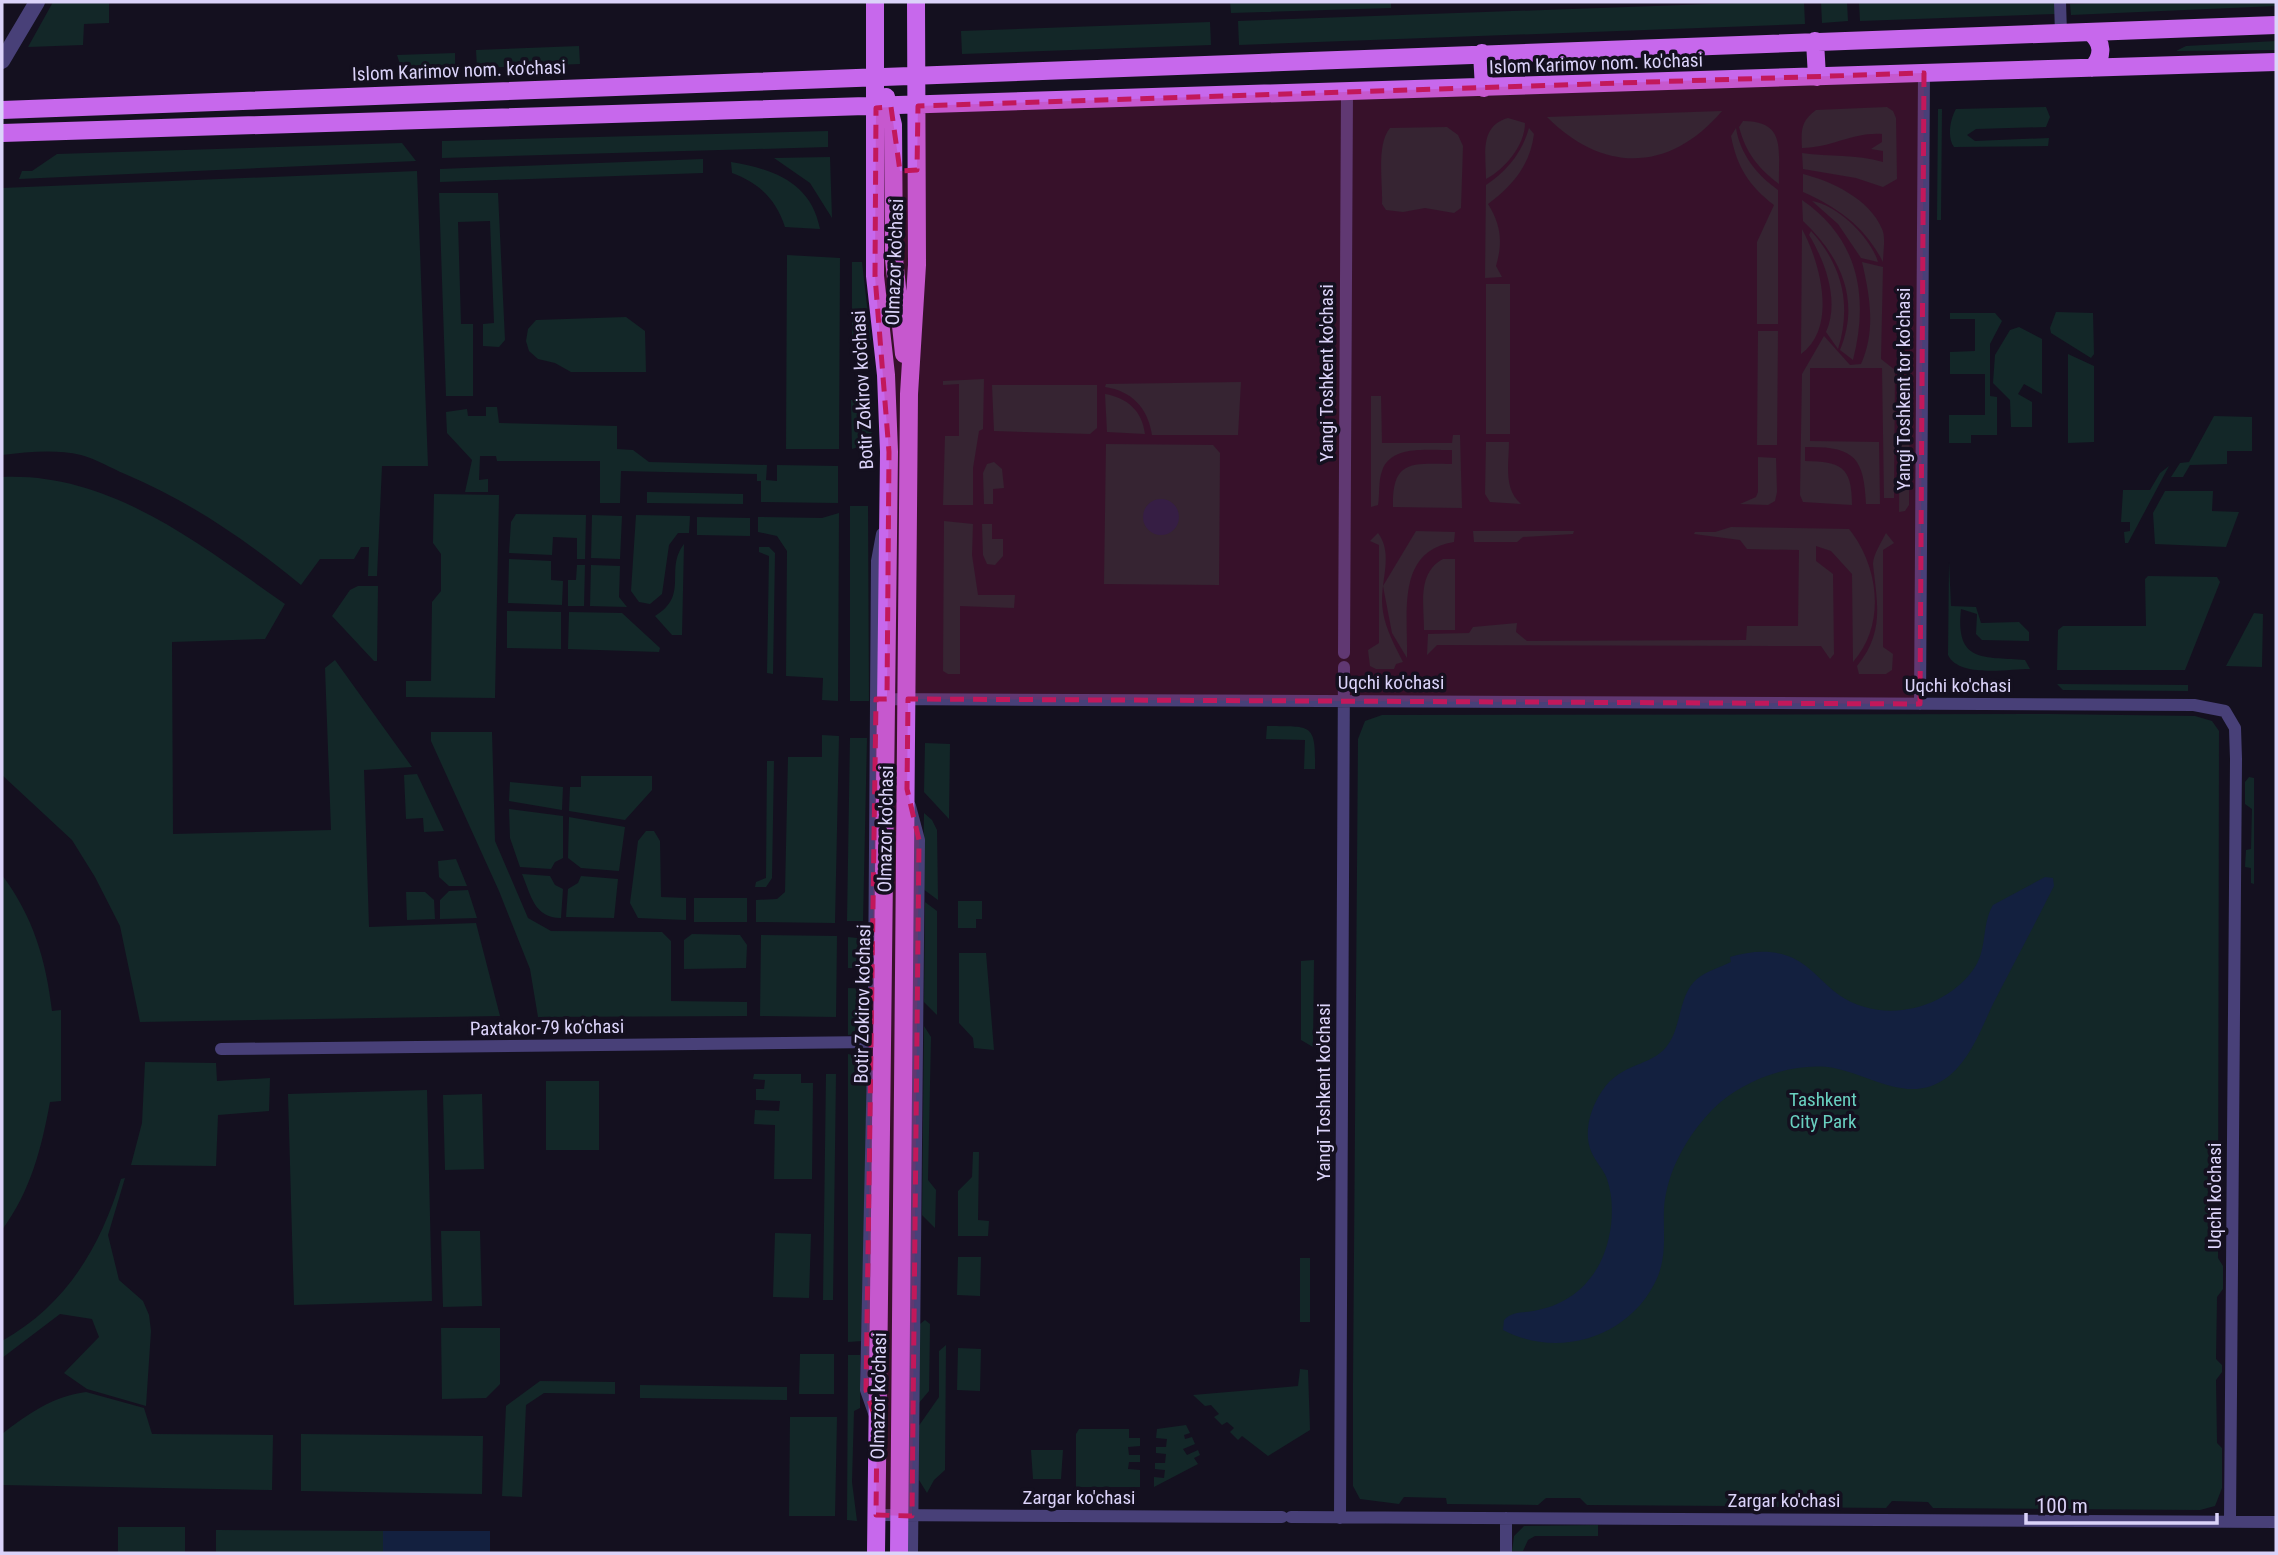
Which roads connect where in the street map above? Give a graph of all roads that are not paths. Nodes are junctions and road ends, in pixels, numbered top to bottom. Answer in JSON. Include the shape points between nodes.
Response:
{"nodes":[{"id":1,"x":30,"y":2,"type":"edge"},
{"id":2,"x":37,"y":2,"type":"edge"},
{"id":3,"x":875,"y":2,"type":"edge"},
{"id":4,"x":916,"y":2,"type":"edge"},
{"id":5,"x":2060,"y":2,"type":"edge"},
{"id":6,"x":2276,"y":25,"type":"edge"},
{"id":7,"x":2090,"y":32,"type":"junction"},
{"id":8,"x":2061,"y":33,"type":"junction"},
{"id":9,"x":1815,"y":41,"type":"junction"},
{"id":10,"x":2,"y":50,"type":"edge"},
{"id":11,"x":1482,"y":53,"type":"junction"},
{"id":12,"x":2,"y":61,"type":"edge"},
{"id":13,"x":2276,"y":62,"type":"edge"},
{"id":14,"x":2092,"y":68,"type":"junction"},
{"id":15,"x":918,"y":73,"type":"junction"},
{"id":16,"x":1924,"y":73,"type":"junction"},
{"id":17,"x":876,"y":75,"type":"junction"},
{"id":18,"x":1816,"y":77,"type":"junction"},
{"id":19,"x":1484,"y":88,"type":"junction"},
{"id":20,"x":535,"y":89,"type":"junction"},
{"id":21,"x":1347,"y":92,"type":"junction"},
{"id":22,"x":288,"y":98,"type":"junction"},
{"id":23,"x":918,"y":106,"type":"junction"},
{"id":24,"x":883,"y":107,"type":"junction"},
{"id":25,"x":2,"y":110,"type":"edge"},
{"id":26,"x":536,"y":118,"type":"junction"},
{"id":27,"x":289,"y":125,"type":"junction"},
{"id":28,"x":2,"y":133,"type":"edge"},
{"id":29,"x":875,"y":276,"type":"joint"},
{"id":30,"x":909,"y":394,"type":"junction"},
{"id":31,"x":1344,"y":653,"type":"dead end"},
{"id":32,"x":1344,"y":667,"type":"dead end"},
{"id":33,"x":882,"y":699,"type":"junction"},
{"id":34,"x":908,"y":699,"type":"junction"},
{"id":35,"x":1343,"y":701,"type":"junction"},
{"id":36,"x":1920,"y":704,"type":"junction"},
{"id":37,"x":907,"y":789,"type":"junction"},
{"id":38,"x":874,"y":1042,"type":"junction"},
{"id":39,"x":221,"y":1049,"type":"dead end"},
{"id":40,"x":899,"y":1423,"type":"junction"},
{"id":41,"x":877,"y":1424,"type":"junction"},
{"id":42,"x":876,"y":1516,"type":"junction"},
{"id":43,"x":905,"y":1516,"type":"junction"},
{"id":44,"x":1340,"y":1518,"type":"junction"},
{"id":45,"x":1506,"y":1518,"type":"junction"},
{"id":46,"x":2230,"y":1521,"type":"junction"},
{"id":47,"x":2276,"y":1522,"type":"edge"},
{"id":48,"x":876,"y":1553,"type":"edge"},
{"id":49,"x":899,"y":1553,"type":"edge"},
{"id":50,"x":912,"y":1553,"type":"edge"},
{"id":51,"x":1506,"y":1553,"type":"edge"}],
"edges":[{"from":1,"to":10,"type":"street"},
{"from":2,"to":12,"type":"street"},
{"from":3,"to":17,"type":"main road"},
{"from":4,"to":15,"type":"main road","name":"Olmazor ko'chasi"},
{"from":5,"to":8,"type":"street"},
{"from":6,"to":7,"type":"main road","name":"Islom Karimov nom. ko'chasi"},
{"from":7,"to":8,"type":"main road","name":"Islom Karimov nom. ko'chasi"},
{"from":7,"to":14,"type":"main road","via":[[2101,49]]},
{"from":8,"to":9,"type":"main road","name":"Islom Karimov nom. ko'chasi"},
{"from":9,"to":11,"type":"main road","name":"Islom Karimov nom. ko'chasi"},
{"from":9,"to":18,"type":"main road"},
{"from":11,"to":15,"type":"main road","name":"Islom Karimov nom. ko'chasi"},
{"from":11,"to":19,"type":"main road"},
{"from":13,"to":14,"type":"main road","name":"Islom Karimov nom. ko'chasi"},
{"from":14,"to":16,"type":"main road","name":"Islom Karimov nom. ko'chasi"},
{"from":15,"to":17,"type":"main road","name":"Islom Karimov nom. ko'chasi"},
{"from":15,"to":23,"type":"main road","name":"Olmazor ko'chasi"},
{"from":16,"to":18,"type":"main road","name":"Islom Karimov nom. ko'chasi"},
{"from":16,"to":36,"type":"street","name":"Yangi Toshkent tor ko'chasi"},
{"from":17,"to":20,"type":"main road","name":"Islom Karimov nom. ko'chasi"},
{"from":17,"to":24,"type":"main road"},
{"from":18,"to":19,"type":"main road","name":"Islom Karimov nom. ko'chasi"},
{"from":19,"to":21,"type":"main road","name":"Islom Karimov nom. ko'chasi"},
{"from":20,"to":22,"type":"main road","name":"Islom Karimov nom. ko'chasi"},
{"from":20,"to":26,"type":"main road"},
{"from":21,"to":23,"type":"main road","name":"Islom Karimov nom. ko'chasi"},
{"from":21,"to":31,"type":"street","name":"Yangi Toshkent ko'chasi"},
{"from":22,"to":25,"type":"main road","name":"Islom Karimov nom. ko'chasi"},
{"from":22,"to":27,"type":"main road"},
{"from":23,"to":24,"type":"main road","name":"Islom Karimov nom. ko'chasi"},
{"from":23,"to":30,"type":"main road","name":"Olmazor ko'chasi","via":[[917,265]]},
{"from":24,"to":26,"type":"main road"},
{"from":24,"to":29,"type":"main road","name":"Olmazor ko'chasi"},
{"from":24,"to":30,"type":"main road"},
{"from":26,"to":27,"type":"main road"},
{"from":27,"to":28,"type":"main road"},
{"from":29,"to":33,"type":"main road","name":"Botir Zokirov ko'chasi","via":[[887,386]]},
{"from":30,"to":34,"type":"main road","name":"Olmazor ko'chasi"},
{"from":32,"to":35,"type":"street","name":"Yangi Toshkent ko'chasi"},
{"from":33,"to":34,"type":"street","name":"Uqchi ko'chasi"},
{"from":33,"to":38,"type":"street"},
{"from":33,"to":41,"type":"main road","name":"Botir Zokirov ko'chasi"},
{"from":34,"to":35,"type":"street","name":"Uqchi ko'chasi"},
{"from":34,"to":37,"type":"main road","name":"Olmazor ko'chasi"},
{"from":35,"to":36,"type":"street","name":"Uqchi ko'chasi"},
{"from":35,"to":44,"type":"street","name":"Yangi Toshkent ko'chasi"},
{"from":36,"to":46,"type":"street","name":"Uqchi ko'chasi","via":[[2210,706],[2225,711],[2234,725]]},
{"from":37,"to":40,"type":"main road","name":"Olmazor ko'chasi"},
{"from":37,"to":43,"type":"street","via":[[919,840]]},
{"from":38,"to":39,"type":"street","name":"Paxtakor-79 ko‘chasi"},
{"from":38,"to":41,"type":"street","via":[[866,1390]]},
{"from":40,"to":41,"type":"main road"},
{"from":40,"to":43,"type":"main road","name":"Olmazor ko'chasi"},
{"from":41,"to":42,"type":"main road","name":"Olmazor ko'chasi"},
{"from":42,"to":43,"type":"street","name":"Zargar ko'chasi"},
{"from":42,"to":48,"type":"main road","name":"Olmazor ko'chasi"},
{"from":43,"to":44,"type":"street","name":"Zargar ko'chasi"},
{"from":43,"to":49,"type":"main road","name":"Olmazor ko'chasi"},
{"from":43,"to":50,"type":"street"},
{"from":44,"to":45,"type":"street","name":"Zargar ko'chasi"},
{"from":45,"to":46,"type":"street","name":"Zargar ko'chasi"},
{"from":45,"to":51,"type":"street"},
{"from":46,"to":47,"type":"street","name":"Zargar ko'chasi"}]}
